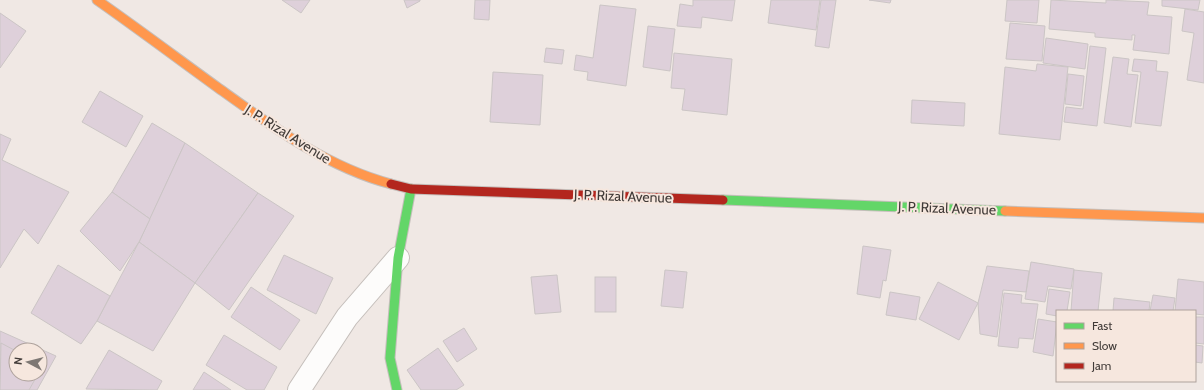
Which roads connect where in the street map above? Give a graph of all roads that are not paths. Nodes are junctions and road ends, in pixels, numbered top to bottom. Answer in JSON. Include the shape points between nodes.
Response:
{"nodes":[{"id":1,"x":97,"y":0,"type":"edge"},
{"id":2,"x":411,"y":189,"type":"junction"},
{"id":3,"x":1204,"y":218,"type":"edge"},
{"id":4,"x":398,"y":258,"type":"junction"},
{"id":5,"x":299,"y":390,"type":"edge"},
{"id":6,"x":397,"y":390,"type":"edge"}],
"edges":[{"from":1,"to":2,"type":"main road","name":"J. P. Rizal Avenue","via":[[275,129],[324,159],[389,185]]},
{"from":2,"to":3,"type":"main road","name":"J. P. Rizal Avenue"},
{"from":2,"to":4,"type":"main road"},
{"from":4,"to":5,"type":"street","via":[[347,317]]},
{"from":4,"to":6,"type":"main road","via":[[390,358]]}]}
